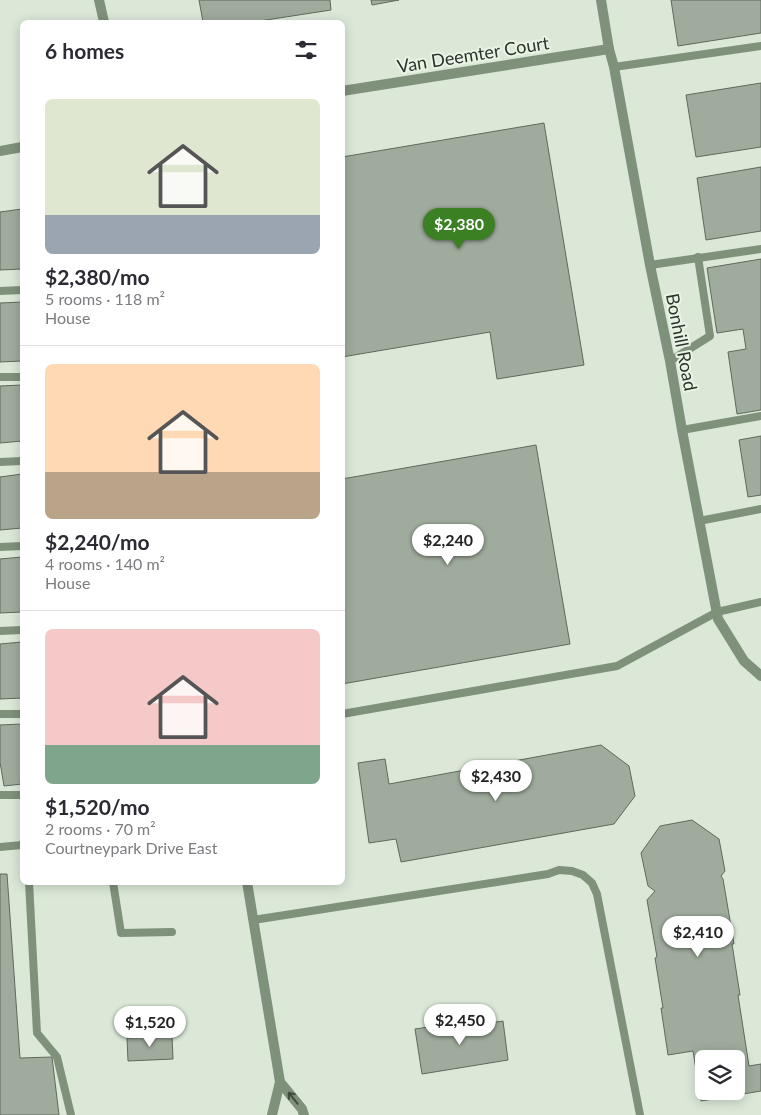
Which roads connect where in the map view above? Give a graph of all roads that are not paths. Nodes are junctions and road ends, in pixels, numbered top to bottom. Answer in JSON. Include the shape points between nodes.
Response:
{"nodes":[{"id":1,"x":100,"y":0,"type":"edge"},
{"id":2,"x":601,"y":0,"type":"edge"},
{"id":3,"x":104,"y":20,"type":"edge"},
{"id":4,"x":761,"y":46,"type":"edge"},
{"id":5,"x":609,"y":49,"type":"junction"},
{"id":6,"x":614,"y":67,"type":"junction"},
{"id":7,"x":345,"y":91,"type":"edge"},
{"id":8,"x":20,"y":147,"type":"edge"},
{"id":9,"x":0,"y":151,"type":"edge"},
{"id":10,"x":761,"y":249,"type":"edge"},
{"id":11,"x":698,"y":258,"type":"junction"},
{"id":12,"x":650,"y":265,"type":"junction"},
{"id":13,"x":20,"y":290,"type":"edge"},
{"id":14,"x":0,"y":291,"type":"edge"},
{"id":15,"x":670,"y":360,"type":"junction"},
{"id":16,"x":0,"y":377,"type":"edge"},
{"id":17,"x":20,"y":377,"type":"edge"},
{"id":18,"x":761,"y":416,"type":"edge"},
{"id":19,"x":682,"y":430,"type":"junction"},
{"id":20,"x":20,"y":461,"type":"edge"},
{"id":21,"x":0,"y":462,"type":"edge"},
{"id":22,"x":761,"y":509,"type":"edge"},
{"id":23,"x":699,"y":521,"type":"junction"},
{"id":24,"x":20,"y":546,"type":"edge"},
{"id":25,"x":0,"y":547,"type":"edge"},
{"id":26,"x":761,"y":602,"type":"edge"},
{"id":27,"x":716,"y":612,"type":"junction"},
{"id":28,"x":20,"y":630,"type":"edge"},
{"id":29,"x":0,"y":631,"type":"edge"},
{"id":30,"x":761,"y":676,"type":"edge"},
{"id":31,"x":345,"y":713,"type":"edge"},
{"id":32,"x":0,"y":714,"type":"edge"},
{"id":33,"x":20,"y":714,"type":"edge"},
{"id":34,"x":20,"y":794,"type":"edge"},
{"id":35,"x":0,"y":795,"type":"edge"},
{"id":36,"x":20,"y":845,"type":"edge"},
{"id":37,"x":0,"y":847,"type":"edge"},
{"id":38,"x":29,"y":885,"type":"edge"},
{"id":39,"x":113,"y":885,"type":"edge"},
{"id":40,"x":247,"y":885,"type":"edge"},
{"id":41,"x":253,"y":920,"type":"junction"},
{"id":42,"x":172,"y":932,"type":"dead end"},
{"id":43,"x":280,"y":1082,"type":"junction"},
{"id":44,"x":71,"y":1115,"type":"edge"},
{"id":45,"x":272,"y":1115,"type":"edge"},
{"id":46,"x":304,"y":1115,"type":"edge"},
{"id":47,"x":640,"y":1115,"type":"edge"}],
"edges":[{"from":1,"to":3,"type":"street"},
{"from":2,"to":5,"type":"street","name":"Bonhill Road"},
{"from":4,"to":6,"type":"lane"},
{"from":5,"to":6,"type":"street","name":"Bonhill Road"},
{"from":5,"to":7,"type":"street","name":"Van Deemter Court"},
{"from":6,"to":12,"type":"street","name":"Bonhill Road"},
{"from":8,"to":9,"type":"street"},
{"from":10,"to":11,"type":"lane"},
{"from":11,"to":12,"type":"lane"},
{"from":11,"to":15,"type":"lane","via":[[710,336]]},
{"from":12,"to":15,"type":"street","name":"Bonhill Road"},
{"from":13,"to":14,"type":"lane"},
{"from":15,"to":19,"type":"street","name":"Bonhill Road"},
{"from":16,"to":17,"type":"lane"},
{"from":18,"to":19,"type":"lane"},
{"from":19,"to":23,"type":"street","name":"Bonhill Road"},
{"from":20,"to":21,"type":"lane"},
{"from":22,"to":23,"type":"lane"},
{"from":23,"to":27,"type":"street","name":"Bonhill Road"},
{"from":24,"to":25,"type":"lane"},
{"from":26,"to":27,"type":"lane"},
{"from":27,"to":30,"type":"street","name":"Bonhill Road","via":[[744,661]]},
{"from":27,"to":31,"type":"lane","via":[[617,666]]},
{"from":28,"to":29,"type":"lane"},
{"from":32,"to":33,"type":"lane"},
{"from":34,"to":35,"type":"lane"},
{"from":36,"to":37,"type":"lane"},
{"from":38,"to":44,"type":"lane","via":[[37,1033],[58,1057]]},
{"from":39,"to":42,"type":"lane","via":[[121,934]]},
{"from":40,"to":41,"type":"street"},
{"from":41,"to":43,"type":"street"},
{"from":41,"to":47,"type":"lane","via":[[560,870],[583,875],[598,894]]},
{"from":43,"to":45,"type":"street"},
{"from":46,"to":43,"type":"street","one_way":true}]}
